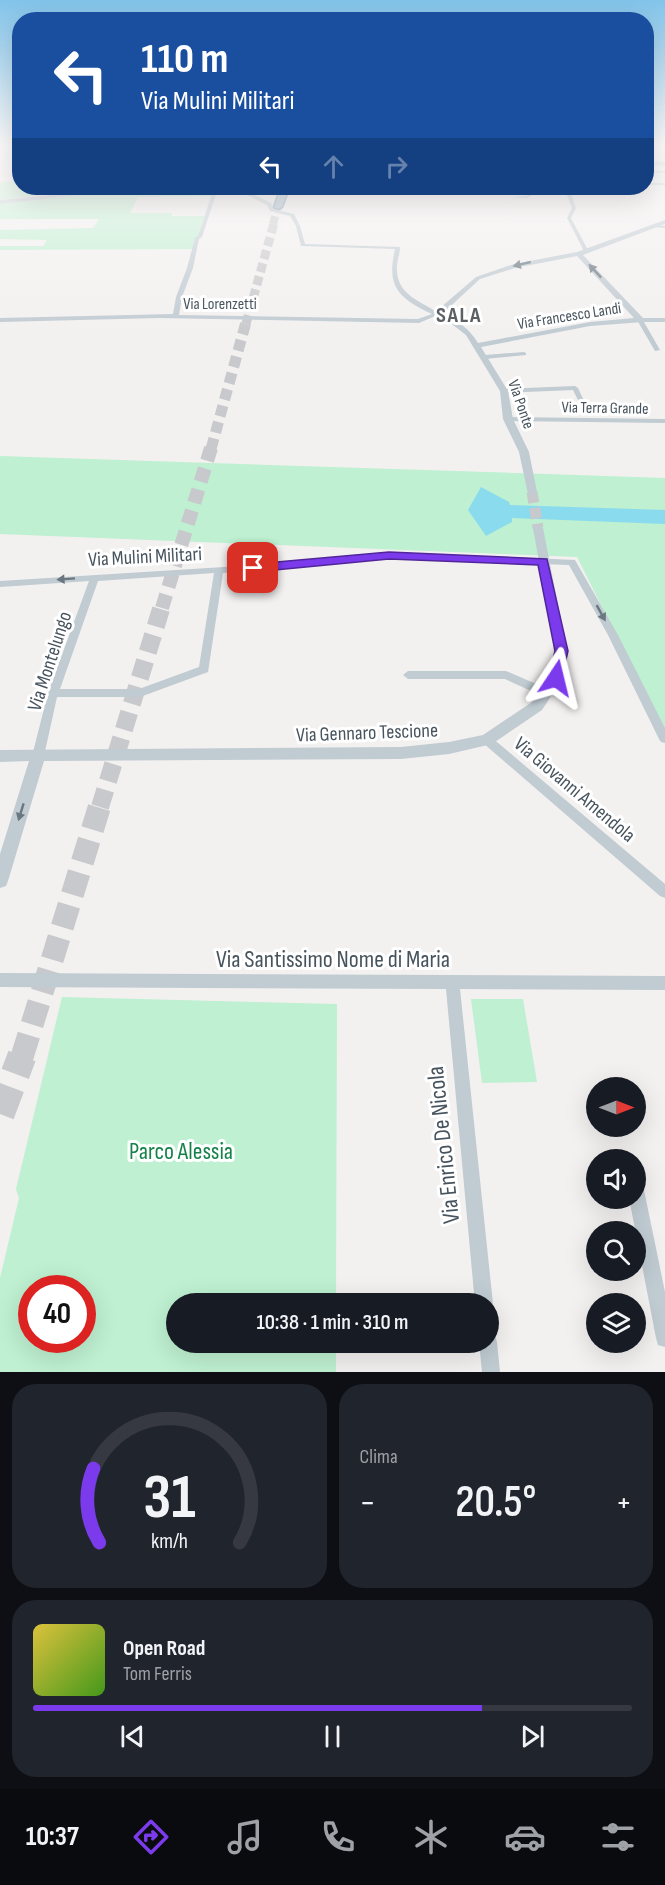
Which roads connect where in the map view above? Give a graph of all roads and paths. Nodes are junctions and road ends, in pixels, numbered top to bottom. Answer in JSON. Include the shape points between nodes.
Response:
{"nodes":[{"id":1,"x":209,"y":208,"type":"edge"},
{"id":2,"x":271,"y":208,"type":"edge"},
{"id":3,"x":574,"y":208,"type":"edge"},
{"id":4,"x":662,"y":225,"type":"edge"},
{"id":5,"x":587,"y":251,"type":"junction"},
{"id":6,"x":579,"y":254,"type":"junction"},
{"id":7,"x":437,"y":314,"type":"junction"},
{"id":8,"x":176,"y":316,"type":"junction"},
{"id":9,"x":0,"y":320,"type":"edge"},
{"id":10,"x":640,"y":320,"type":"junction"},
{"id":11,"x":665,"y":320,"type":"edge"},
{"id":12,"x":478,"y":345,"type":"junction"},
{"id":13,"x":657,"y":350,"type":"dead end"},
{"id":14,"x":524,"y":354,"type":"dead end"},
{"id":15,"x":485,"y":357,"type":"junction"},
{"id":16,"x":504,"y":391,"type":"junction"},
{"id":17,"x":582,"y":403,"type":"dead end"},
{"id":18,"x":508,"y":419,"type":"junction"},
{"id":19,"x":665,"y":421,"type":"edge"},
{"id":20,"x":532,"y":492,"type":"tunnel mouth"},
{"id":21,"x":538,"y":528,"type":"tunnel mouth"},
{"id":22,"x":543,"y":561,"type":"junction"},
{"id":23,"x":219,"y":570,"type":"junction"},
{"id":24,"x":95,"y":577,"type":"junction"},
{"id":25,"x":0,"y":584,"type":"edge"},
{"id":26,"x":408,"y":675,"type":"dead end"},
{"id":27,"x":53,"y":693,"type":"junction"},
{"id":28,"x":546,"y":693,"type":"junction"},
{"id":29,"x":665,"y":739,"type":"edge"},
{"id":30,"x":487,"y":740,"type":"junction"},
{"id":31,"x":0,"y":756,"type":"edge"},
{"id":32,"x":38,"y":756,"type":"junction"},
{"id":33,"x":0,"y":882,"type":"edge"},
{"id":34,"x":665,"y":892,"type":"edge"},
{"id":35,"x":0,"y":980,"type":"edge"},
{"id":36,"x":452,"y":982,"type":"junction"},
{"id":37,"x":665,"y":983,"type":"edge"},
{"id":38,"x":640,"y":1209,"type":"edge"},
{"id":39,"x":483,"y":1293,"type":"edge"},
{"id":40,"x":665,"y":1338,"type":"edge"},
{"id":41,"x":489,"y":1353,"type":"edge"},
{"id":42,"x":492,"y":1372,"type":"edge"}],
"edges":[{"from":1,"to":8,"type":"street","via":[[200,237],[196,238]]},
{"from":2,"to":7,"type":"street","via":[[292,215],[303,245],[398,248],[393,274],[399,288]]},
{"from":3,"to":5,"type":"street","via":[[569,218]]},
{"from":4,"to":5,"type":"street"},
{"from":5,"to":6,"type":"street"},
{"from":6,"to":7,"type":"street","one_way":true,"via":[[514,266],[478,278]]},
{"from":10,"to":6,"type":"street","one_way":true},
{"from":7,"to":8,"type":"street","name":"Via Lorenzetti","via":[[419,321]]},
{"from":7,"to":12,"type":"street","name":"Via Ponte","via":[[456,323]]},
{"from":8,"to":9,"type":"street","name":"Via Lorenzetti"},
{"from":10,"to":11,"type":"street","name":"Via Francesco Landi"},
{"from":10,"to":12,"type":"street","name":"Via Francesco Landi","via":[[590,324]]},
{"from":10,"to":13,"type":"street"},
{"from":12,"to":15,"type":"street","name":"Via Ponte"},
{"from":14,"to":15,"type":"street"},
{"from":15,"to":16,"type":"street","name":"Via Ponte"},
{"from":16,"to":17,"type":"street","via":[[575,388]]},
{"from":16,"to":18,"type":"street","name":"Via Ponte"},
{"from":18,"to":19,"type":"street","name":"Via Terra Grande"},
{"from":18,"to":20,"type":"street","name":"Via Ponte","via":[[524,452]]},
{"from":21,"to":22,"type":"street","name":"Via Gennaro Tescione"},
{"from":22,"to":23,"type":"street","name":"Via Mulini Militari","via":[[389,555]]},
{"from":22,"to":28,"type":"street","name":"Via Gennaro Tescione","via":[[561,651],[556,678]]},
{"from":22,"to":29,"type":"street","name":"Via Mulini Militari","one_way":true,"via":[[572,562]]},
{"from":23,"to":24,"type":"street","name":"Via Mulini Militari"},
{"from":23,"to":27,"type":"street","via":[[204,669],[140,693]]},
{"from":24,"to":25,"type":"street","name":"Via Mulini Militari","one_way":true},
{"from":24,"to":27,"type":"street","name":"Via Montelungo"},
{"from":26,"to":28,"type":"street","via":[[506,675]]},
{"from":27,"to":32,"type":"street","name":"Via Montelungo"},
{"from":28,"to":30,"type":"street","name":"Via Gennaro Tescione","via":[[537,706]]},
{"from":30,"to":32,"type":"street","name":"Via Gennaro Tescione","via":[[401,753]]},
{"from":30,"to":34,"type":"street","name":"Via Giovanni Amendola"},
{"from":31,"to":32,"type":"street","name":"Via Gennaro Tescione"},
{"from":32,"to":33,"type":"street","one_way":true},
{"from":35,"to":36,"type":"street","name":"Via Santissimo Nome di Maria"},
{"from":36,"to":37,"type":"street","name":"Via Santissimo Nome di Maria"},
{"from":36,"to":39,"type":"street","name":"Via Enrico De Nicola"},
{"from":38,"to":40,"type":"street"},
{"from":41,"to":42,"type":"street"}]}
